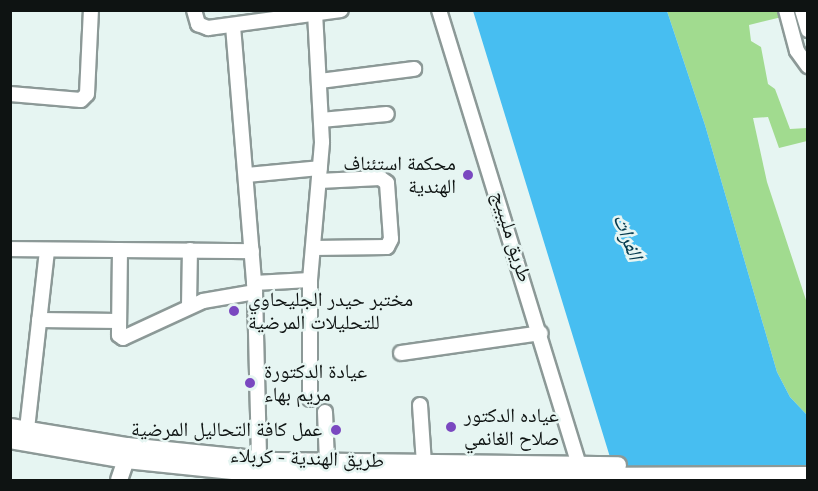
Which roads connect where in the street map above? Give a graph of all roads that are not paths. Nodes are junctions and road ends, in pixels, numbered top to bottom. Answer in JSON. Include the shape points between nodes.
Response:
{"nodes":[{"id":1,"x":91,"y":10,"type":"edge"},
{"id":2,"x":194,"y":10,"type":"edge"},
{"id":3,"x":341,"y":10,"type":"edge"},
{"id":4,"x":439,"y":10,"type":"edge"},
{"id":5,"x":786,"y":10,"type":"edge"},
{"id":6,"x":802,"y":10,"type":"edge"},
{"id":7,"x":315,"y":14,"type":"junction"},
{"id":8,"x":233,"y":26,"type":"junction"},
{"id":9,"x":807,"y":30,"type":"edge"},
{"id":10,"x":807,"y":66,"type":"edge"},
{"id":11,"x":414,"y":69,"type":"dead end"},
{"id":12,"x":320,"y":81,"type":"junction"},
{"id":13,"x":10,"y":94,"type":"edge"},
{"id":14,"x":387,"y":114,"type":"dead end"},
{"id":15,"x":321,"y":120,"type":"junction"},
{"id":16,"x":246,"y":175,"type":"junction"},
{"id":17,"x":320,"y":175,"type":"junction"},
{"id":18,"x":313,"y":248,"type":"junction"},
{"id":19,"x":10,"y":249,"type":"edge"},
{"id":20,"x":120,"y":250,"type":"junction"},
{"id":21,"x":190,"y":250,"type":"junction"},
{"id":22,"x":252,"y":251,"type":"junction"},
{"id":23,"x":47,"y":252,"type":"junction"},
{"id":24,"x":309,"y":280,"type":"junction"},
{"id":25,"x":254,"y":288,"type":"junction"},
{"id":26,"x":189,"y":306,"type":"junction"},
{"id":27,"x":39,"y":320,"type":"junction"},
{"id":28,"x":119,"y":321,"type":"junction"},
{"id":29,"x":541,"y":333,"type":"junction"},
{"id":30,"x":401,"y":353,"type":"dead end"},
{"id":31,"x":310,"y":399,"type":"dead end"},
{"id":32,"x":420,"y":405,"type":"dead end"},
{"id":33,"x":325,"y":412,"type":"dead end"},
{"id":34,"x":19,"y":428,"type":"edge"},
{"id":35,"x":10,"y":440,"type":"edge"},
{"id":36,"x":126,"y":460,"type":"junction"},
{"id":37,"x":327,"y":462,"type":"junction"},
{"id":38,"x":424,"y":463,"type":"junction"},
{"id":39,"x":807,"y":464,"type":"edge"},
{"id":40,"x":608,"y":471,"type":"junction"},
{"id":41,"x":258,"y":472,"type":"edge"},
{"id":42,"x":584,"y":474,"type":"edge"},
{"id":43,"x":807,"y":475,"type":"edge"},
{"id":44,"x":341,"y":479,"type":"edge"},
{"id":45,"x":119,"y":480,"type":"edge"}],
"edges":[{"from":1,"to":13,"type":"street","via":[[87,94],[81,100]]},
{"from":2,"to":8,"type":"street","via":[[202,27]]},
{"from":3,"to":7,"type":"street"},
{"from":4,"to":29,"type":"street","name":"طريق مليبيج"},
{"from":5,"to":10,"type":"street","via":[[797,51]]},
{"from":6,"to":9,"type":"street"},
{"from":7,"to":8,"type":"street"},
{"from":7,"to":12,"type":"street"},
{"from":8,"to":16,"type":"street"},
{"from":11,"to":12,"type":"street"},
{"from":12,"to":15,"type":"street"},
{"from":14,"to":15,"type":"street"},
{"from":15,"to":17,"type":"street"},
{"from":16,"to":17,"type":"street"},
{"from":16,"to":22,"type":"street"},
{"from":17,"to":18,"type":"street"},
{"from":17,"to":18,"type":"street","via":[[380,178],[387,183],[391,239],[387,247]]},
{"from":18,"to":24,"type":"street"},
{"from":19,"to":23,"type":"street"},
{"from":20,"to":21,"type":"street"},
{"from":20,"to":23,"type":"street"},
{"from":20,"to":28,"type":"street"},
{"from":21,"to":22,"type":"street"},
{"from":21,"to":26,"type":"street"},
{"from":22,"to":25,"type":"street"},
{"from":23,"to":27,"type":"street"},
{"from":24,"to":25,"type":"street"},
{"from":24,"to":31,"type":"street"},
{"from":25,"to":26,"type":"street"},
{"from":25,"to":41,"type":"street"},
{"from":26,"to":28,"type":"street","via":[[128,338],[120,335]]},
{"from":27,"to":28,"type":"street"},
{"from":27,"to":34,"type":"street"},
{"from":29,"to":30,"type":"street"},
{"from":29,"to":42,"type":"street","name":"طريق مليبيج"},
{"from":32,"to":38,"type":"street"},
{"from":33,"to":37,"type":"street"},
{"from":34,"to":41,"type":"main road","name":"طريق الهندية - كربلاء"},
{"from":35,"to":36,"type":"main road"},
{"from":36,"to":41,"type":"main road"},
{"from":36,"to":45,"type":"main road"},
{"from":37,"to":38,"type":"main road","name":"طريق الهندية - كربلاء"},
{"from":37,"to":41,"type":"main road","name":"طريق الهندية - كربلاء"},
{"from":38,"to":42,"type":"main road","name":"طريق الهندية - كربلاء"},
{"from":39,"to":40,"type":"main road"},
{"from":40,"to":42,"type":"main road"},
{"from":40,"to":43,"type":"main road"},
{"from":41,"to":44,"type":"main road"},
{"from":42,"to":44,"type":"main road"}]}
